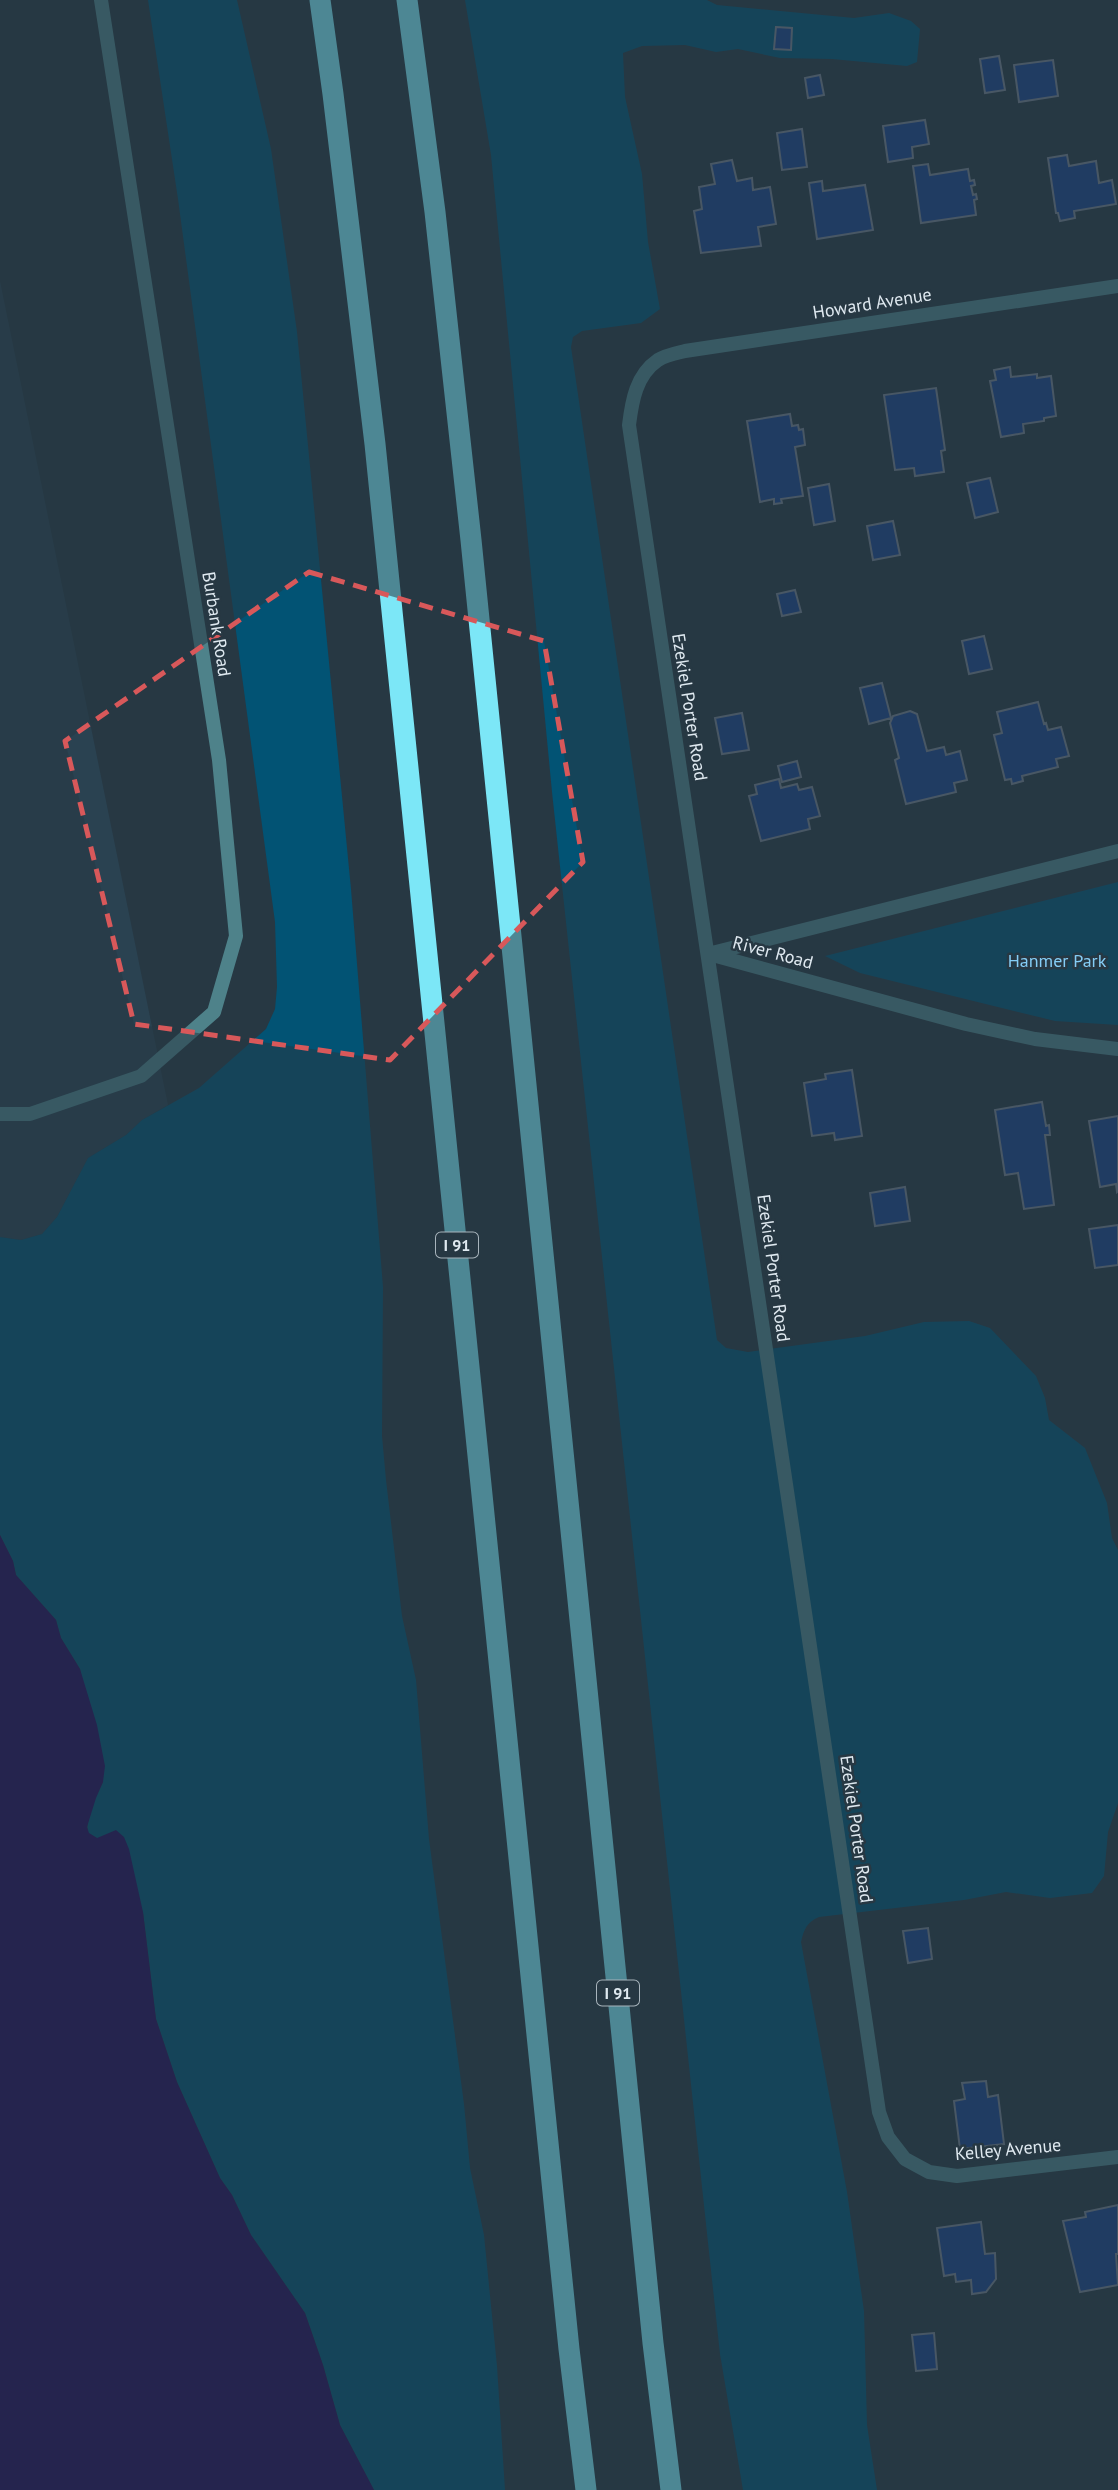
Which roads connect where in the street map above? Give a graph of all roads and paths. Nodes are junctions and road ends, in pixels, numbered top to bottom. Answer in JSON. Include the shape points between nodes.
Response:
{"nodes":[{"id":1,"x":101,"y":0,"type":"edge"},
{"id":2,"x":320,"y":0,"type":"edge"},
{"id":3,"x":407,"y":0,"type":"edge"},
{"id":4,"x":1118,"y":286,"type":"edge"},
{"id":5,"x":640,"y":378,"type":"joint"},
{"id":6,"x":1118,"y":851,"type":"edge"},
{"id":7,"x":708,"y":954,"type":"junction"},
{"id":8,"x":1118,"y":1049,"type":"edge"},
{"id":9,"x":0,"y":1114,"type":"edge"},
{"id":10,"x":1118,"y":2157,"type":"edge"},
{"id":11,"x":905,"y":2159,"type":"joint"},
{"id":12,"x":586,"y":2490,"type":"edge"},
{"id":13,"x":671,"y":2490,"type":"edge"}],
"edges":[{"from":1,"to":9,"type":"street","name":"Burbank Road","via":[[219,760],[236,936],[214,1012],[141,1076],[30,1114]]},
{"from":2,"to":12,"type":"highway","number":"I 91","via":[[375,444]]},
{"from":3,"to":13,"type":"highway","number":"I 91","via":[[460,432]]},
{"from":4,"to":5,"type":"street","name":"Howard Avenue","via":[[685,351],[659,360]]},
{"from":5,"to":7,"type":"street","name":"Ezekiel Porter Road","via":[[629,425]]},
{"from":6,"to":7,"type":"street","name":"River Road"},
{"from":7,"to":8,"type":"street","name":"River Road","via":[[966,1024],[1035,1039]]},
{"from":7,"to":11,"type":"street","name":"Ezekiel Porter Road","via":[[879,2112],[888,2137]]},
{"from":10,"to":11,"type":"street","name":"Kelley Avenue","via":[[957,2176],[929,2172]]}]}
